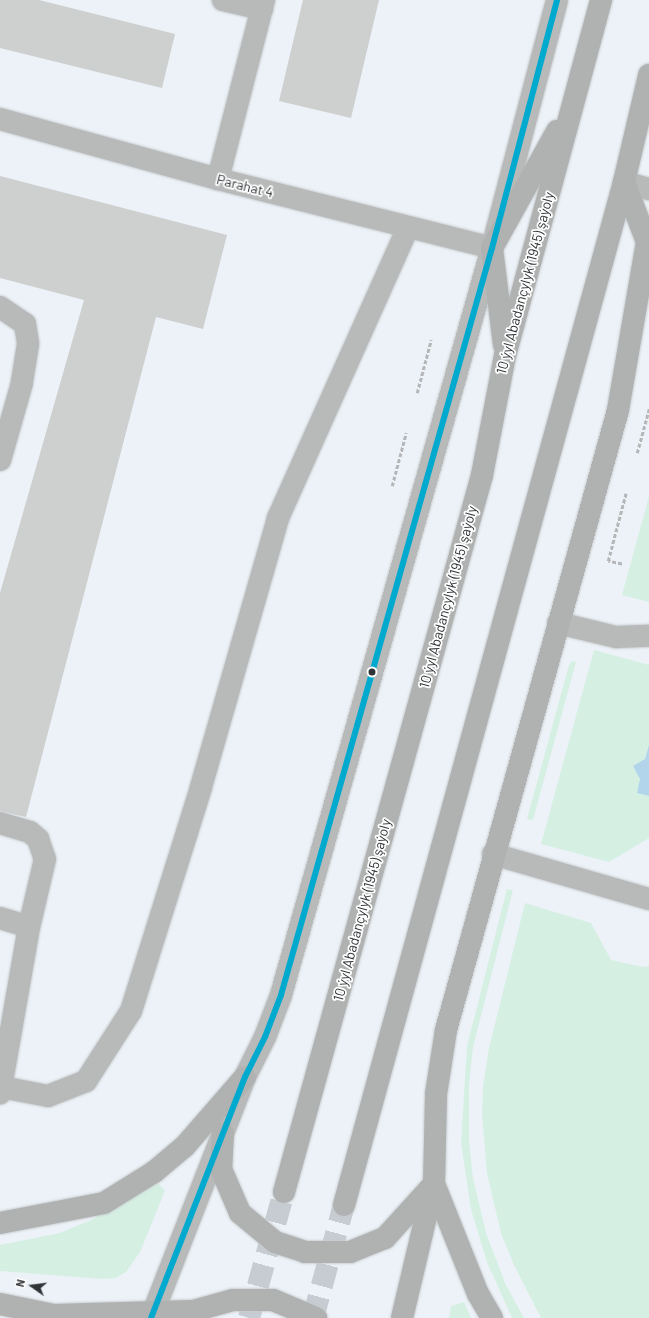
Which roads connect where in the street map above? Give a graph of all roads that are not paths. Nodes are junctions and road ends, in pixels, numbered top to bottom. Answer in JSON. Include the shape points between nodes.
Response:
{"nodes":[{"id":1,"x":223,"y":0,"type":"edge"},
{"id":2,"x":557,"y":0,"type":"edge"},
{"id":3,"x":602,"y":0,"type":"edge"},
{"id":4,"x":263,"y":5,"type":"edge"},
{"id":5,"x":649,"y":75,"type":"edge"},
{"id":6,"x":573,"y":102,"type":"junction"},
{"id":7,"x":0,"y":119,"type":"edge"},
{"id":8,"x":218,"y":179,"type":"junction"},
{"id":9,"x":624,"y":182,"type":"junction"},
{"id":10,"x":649,"y":189,"type":"edge"},
{"id":11,"x":408,"y":228,"type":"junction"},
{"id":12,"x":492,"y":248,"type":"junction"},
{"id":13,"x":0,"y":307,"type":"edge"},
{"id":14,"x":505,"y":356,"type":"junction"},
{"id":15,"x":0,"y":460,"type":"edge"},
{"id":16,"x":558,"y":623,"type":"junction"},
{"id":17,"x":649,"y":636,"type":"edge"},
{"id":18,"x":0,"y":823,"type":"edge"},
{"id":19,"x":493,"y":854,"type":"junction"},
{"id":20,"x":649,"y":899,"type":"edge"},
{"id":21,"x":0,"y":918,"type":"edge"},
{"id":22,"x":29,"y":927,"type":"junction"},
{"id":23,"x":245,"y":1077,"type":"junction"},
{"id":24,"x":1,"y":1090,"type":"edge"},
{"id":25,"x":223,"y":1133,"type":"junction"},
{"id":26,"x":434,"y":1184,"type":"junction"},
{"id":27,"x":284,"y":1192,"type":"tunnel mouth"},
{"id":28,"x":344,"y":1205,"type":"tunnel mouth"},
{"id":29,"x":0,"y":1223,"type":"edge"},
{"id":30,"x":0,"y":1304,"type":"edge"},
{"id":31,"x":152,"y":1315,"type":"edge"},
{"id":32,"x":189,"y":1315,"type":"edge"},
{"id":33,"x":316,"y":1318,"type":"edge"},
{"id":34,"x":402,"y":1318,"type":"edge"},
{"id":35,"x":492,"y":1318,"type":"edge"}],
"edges":[{"from":1,"to":4,"type":"street"},
{"from":2,"to":12,"type":"street"},
{"from":3,"to":6,"type":"main road","name":"10 ýyl Abadançylyk (1945) şaýoly"},
{"from":4,"to":8,"type":"street"},
{"from":5,"to":9,"type":"main road"},
{"from":6,"to":12,"type":"main road"},
{"from":6,"to":14,"type":"main road","name":"10 ýyl Abadançylyk (1945) şaýoly"},
{"from":7,"to":8,"type":"street","name":"Parahat 4"},
{"from":8,"to":11,"type":"street","name":"Parahat 4"},
{"from":9,"to":10,"type":"street"},
{"from":9,"to":16,"type":"main road","via":[[647,242],[618,410]]},
{"from":9,"to":28,"type":"main road"},
{"from":11,"to":12,"type":"street","name":"Parahat 4"},
{"from":11,"to":24,"type":"street","via":[[278,518],[201,787],[131,1011],[86,1081],[48,1096]]},
{"from":12,"to":14,"type":"main road"},
{"from":12,"to":23,"type":"street","via":[[281,995],[265,1037]]},
{"from":13,"to":15,"type":"street","via":[[8,310],[25,324],[28,344],[22,383]]},
{"from":14,"to":27,"type":"main road","name":"10 ýyl Abadançylyk (1945) şaýoly","via":[[482,475]]},
{"from":16,"to":17,"type":"street","via":[[616,638]]},
{"from":16,"to":19,"type":"main road"},
{"from":18,"to":22,"type":"street","via":[[30,832],[38,839],[45,859]]},
{"from":19,"to":20,"type":"street"},
{"from":19,"to":26,"type":"main road","via":[[446,1030],[436,1094]]},
{"from":21,"to":22,"type":"street"},
{"from":22,"to":24,"type":"street"},
{"from":23,"to":25,"type":"street"},
{"from":23,"to":29,"type":"main road","via":[[185,1146],[154,1172],[104,1203]]},
{"from":25,"to":26,"type":"main road","via":[[221,1169],[240,1213],[276,1242],[305,1252],[350,1252],[385,1238]]},
{"from":25,"to":31,"type":"street"},
{"from":26,"to":34,"type":"main road"},
{"from":26,"to":35,"type":"main road","via":[[478,1294]]},
{"from":30,"to":31,"type":"main road","via":[[54,1315]]},
{"from":31,"to":32,"type":"main road"},
{"from":32,"to":33,"type":"main road","via":[[233,1300],[273,1300]]}]}
